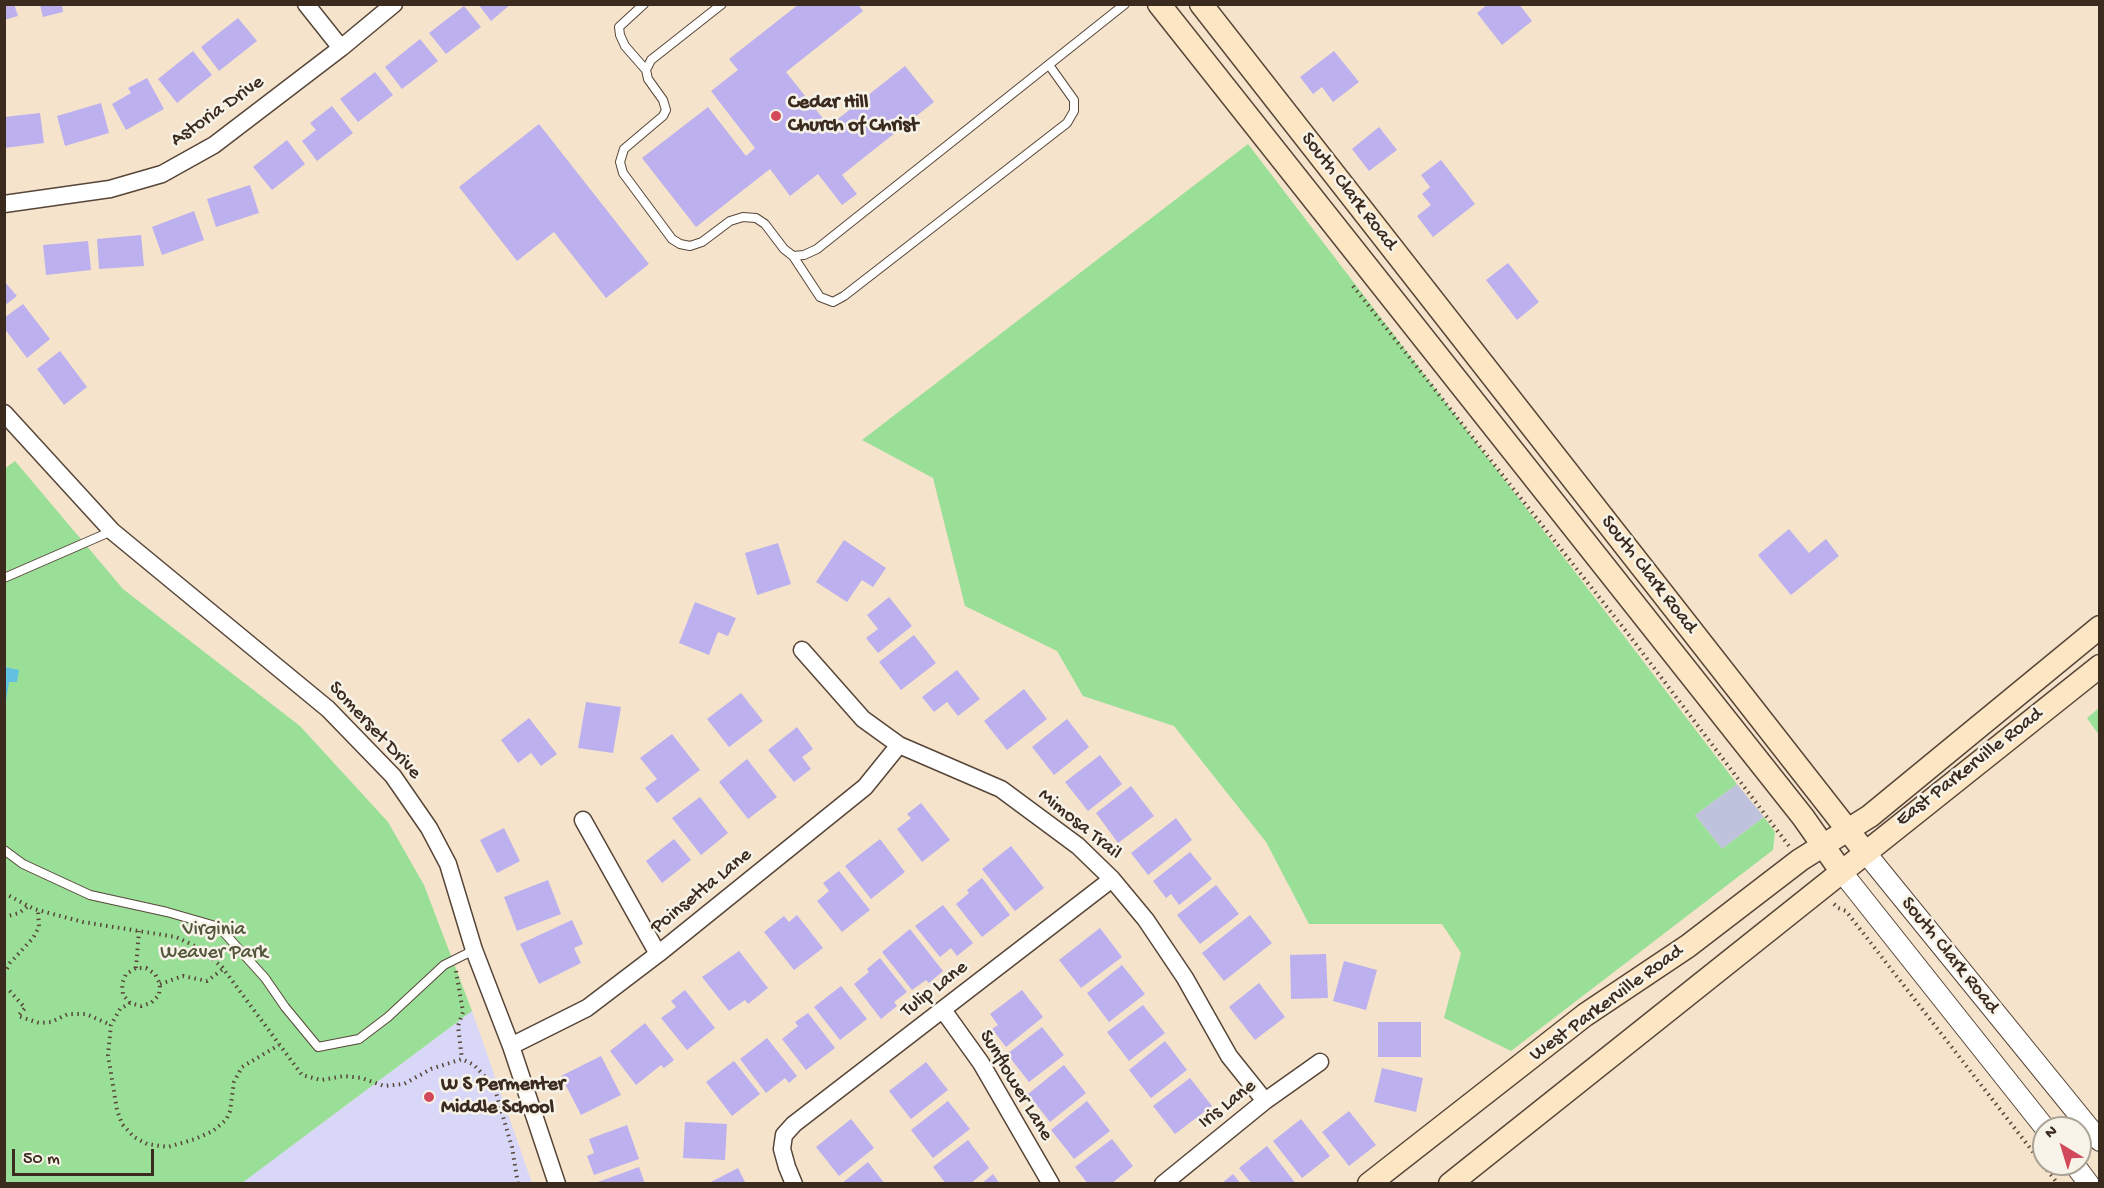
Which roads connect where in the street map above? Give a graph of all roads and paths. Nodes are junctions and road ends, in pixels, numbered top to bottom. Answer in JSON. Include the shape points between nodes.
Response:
{"nodes":[{"id":1,"x":306,"y":4,"type":"edge"},
{"id":2,"x":394,"y":4,"type":"edge"},
{"id":3,"x":644,"y":4,"type":"edge"},
{"id":4,"x":722,"y":4,"type":"edge"},
{"id":5,"x":1125,"y":4,"type":"edge"},
{"id":6,"x":1159,"y":4,"type":"edge"},
{"id":7,"x":1201,"y":4,"type":"edge"},
{"id":8,"x":341,"y":48,"type":"junction"},
{"id":9,"x":1049,"y":65,"type":"junction"},
{"id":10,"x":646,"y":70,"type":"junction"},
{"id":11,"x":4,"y":204,"type":"edge"},
{"id":12,"x":793,"y":256,"type":"junction"},
{"id":13,"x":1350,"y":282,"type":"dead end"},
{"id":14,"x":4,"y":413,"type":"edge"},
{"id":15,"x":112,"y":531,"type":"junction"},
{"id":16,"x":4,"y":578,"type":"edge"},
{"id":17,"x":2100,"y":627,"type":"edge"},
{"id":18,"x":802,"y":650,"type":"dead end"},
{"id":19,"x":2100,"y":666,"type":"edge"},
{"id":20,"x":899,"y":745,"type":"junction"},
{"id":21,"x":583,"y":820,"type":"dead end"},
{"id":22,"x":1848,"y":829,"type":"junction"},
{"id":23,"x":1781,"y":836,"type":"dead end"},
{"id":24,"x":1822,"y":845,"type":"junction"},
{"id":25,"x":4,"y":850,"type":"edge"},
{"id":26,"x":1865,"y":852,"type":"junction"},
{"id":27,"x":1841,"y":871,"type":"junction"},
{"id":28,"x":1112,"y":879,"type":"junction"},
{"id":29,"x":4,"y":893,"type":"edge"},
{"id":30,"x":28,"y":906,"type":"junction"},
{"id":31,"x":38,"y":910,"type":"junction"},
{"id":32,"x":1846,"y":911,"type":"dead end"},
{"id":33,"x":4,"y":917,"type":"edge"},
{"id":34,"x":139,"y":932,"type":"junction"},
{"id":35,"x":474,"y":950,"type":"junction"},
{"id":36,"x":658,"y":954,"type":"junction"},
{"id":37,"x":455,"y":960,"type":"junction"},
{"id":38,"x":136,"y":968,"type":"junction"},
{"id":39,"x":223,"y":969,"type":"junction"},
{"id":40,"x":4,"y":974,"type":"edge"},
{"id":41,"x":160,"y":984,"type":"junction"},
{"id":42,"x":4,"y":990,"type":"edge"},
{"id":43,"x":130,"y":1003,"type":"junction"},
{"id":44,"x":943,"y":1010,"type":"junction"},
{"id":45,"x":111,"y":1024,"type":"junction"},
{"id":46,"x":279,"y":1045,"type":"junction"},
{"id":47,"x":511,"y":1046,"type":"junction"},
{"id":48,"x":462,"y":1059,"type":"junction"},
{"id":49,"x":1320,"y":1062,"type":"dead end"},
{"id":50,"x":1265,"y":1101,"type":"junction"},
{"id":51,"x":2035,"y":1116,"type":"edge"},
{"id":52,"x":2100,"y":1142,"type":"edge"},
{"id":53,"x":518,"y":1184,"type":"edge"},
{"id":54,"x":557,"y":1184,"type":"edge"},
{"id":55,"x":794,"y":1184,"type":"edge"},
{"id":56,"x":1050,"y":1184,"type":"edge"},
{"id":57,"x":1163,"y":1184,"type":"edge"},
{"id":58,"x":1370,"y":1184,"type":"edge"},
{"id":59,"x":1450,"y":1184,"type":"edge"},
{"id":60,"x":2058,"y":1184,"type":"edge"}],
"edges":[{"from":1,"to":8,"type":"street"},
{"from":2,"to":8,"type":"street","name":"Astoria Drive"},
{"from":3,"to":10,"type":"lane","via":[[619,27],[625,46]]},
{"from":4,"to":10,"type":"lane","via":[[651,60]]},
{"from":5,"to":9,"type":"lane"},
{"from":6,"to":24,"type":"main road","name":"South Clark Road"},
{"from":7,"to":22,"type":"main road","name":"South Clark Road"},
{"from":8,"to":11,"type":"street","name":"Astoria Drive","via":[[214,145],[162,174],[110,189]]},
{"from":9,"to":12,"type":"lane","via":[[817,249]]},
{"from":9,"to":12,"type":"lane","via":[[1074,100],[1074,111],[1067,123],[844,296],[833,302],[820,297]]},
{"from":10,"to":12,"type":"lane","via":[[666,110],[624,149],[620,162],[623,173],[672,239],[690,246],[730,221],[756,218]]},
{"from":13,"to":23,"type":"path","via":[[1629,635]]},
{"from":14,"to":15,"type":"street","name":"Somerset Drive"},
{"from":15,"to":16,"type":"lane"},
{"from":15,"to":35,"type":"street","name":"Somerset Drive","via":[[328,710],[393,776],[448,864]]},
{"from":17,"to":22,"type":"main road","name":"East Parkerville Road"},
{"from":18,"to":20,"type":"street","name":"Mimosa Trail","via":[[863,719]]},
{"from":19,"to":26,"type":"main road","name":"East Parkerville Road"},
{"from":20,"to":28,"type":"street","name":"Mimosa Trail","via":[[1001,789],[1078,846]]},
{"from":20,"to":36,"type":"street","name":"Poinsetta Lane","via":[[865,787]]},
{"from":21,"to":36,"type":"street"},
{"from":22,"to":24,"type":"main road","name":"West Parkerville Road"},
{"from":22,"to":26,"type":"main road","name":"South Clark Road"},
{"from":24,"to":27,"type":"main road","name":"South Clark Road"},
{"from":24,"to":58,"type":"main road","name":"West Parkerville Road","via":[[1688,946],[1585,1015]]},
{"from":25,"to":37,"type":"lane","via":[[23,864],[90,896],[219,927],[265,978],[318,1047],[359,1039],[444,965]]},
{"from":26,"to":27,"type":"main road","name":"East Parkerville Road"},
{"from":26,"to":52,"type":"street","name":"South Clark Road"},
{"from":27,"to":51,"type":"street","name":"South Clark Road"},
{"from":27,"to":59,"type":"main road","name":"West Parkerville Road"},
{"from":28,"to":44,"type":"street","name":"Tulip Lane"},
{"from":28,"to":50,"type":"street","name":"Mimosa Trail","via":[[1146,920],[1185,978],[1229,1056]]},
{"from":29,"to":30,"type":"path"},
{"from":30,"to":31,"type":"path"},
{"from":30,"to":33,"type":"path"},
{"from":31,"to":34,"type":"path"},
{"from":31,"to":40,"type":"path","via":[[39,927]]},
{"from":32,"to":60,"type":"path"},
{"from":34,"to":38,"type":"path"},
{"from":34,"to":39,"type":"path","via":[[176,937],[201,949]]},
{"from":35,"to":37,"type":"lane"},
{"from":35,"to":47,"type":"street","name":"Somerset Drive"},
{"from":36,"to":47,"type":"street","name":"Poinsetta Lane","via":[[587,1008]]},
{"from":37,"to":48,"type":"path","via":[[463,1012],[458,1026]]},
{"from":38,"to":41,"type":"path","via":[[156,974]]},
{"from":38,"to":43,"type":"path","via":[[126,974],[122,984],[123,995]]},
{"from":39,"to":41,"type":"path","via":[[207,981],[183,976]]},
{"from":39,"to":46,"type":"path"},
{"from":41,"to":43,"type":"path","via":[[159,994],[151,1003]]},
{"from":42,"to":45,"type":"path","via":[[9,990],[25,1008],[18,1016],[39,1023],[68,1014],[86,1014]]},
{"from":43,"to":45,"type":"path","via":[[120,1009]]},
{"from":44,"to":55,"type":"street","name":"Tulip Lane","via":[[784,1135],[782,1149]]},
{"from":44,"to":56,"type":"street","name":"Sunflower Lane","via":[[981,1063]]},
{"from":45,"to":46,"type":"path","via":[[108,1055],[122,1124],[134,1137],[161,1148],[195,1139],[226,1120],[234,1082],[242,1067]]},
{"from":46,"to":48,"type":"path","via":[[302,1075],[321,1080],[362,1078],[384,1086],[404,1084]]},
{"from":47,"to":54,"type":"street","name":"Somerset Drive"},
{"from":48,"to":53,"type":"path","via":[[474,1065],[494,1086]]},
{"from":49,"to":50,"type":"street","name":"Iris Lane"},
{"from":50,"to":57,"type":"street","name":"Iris Lane"}]}
